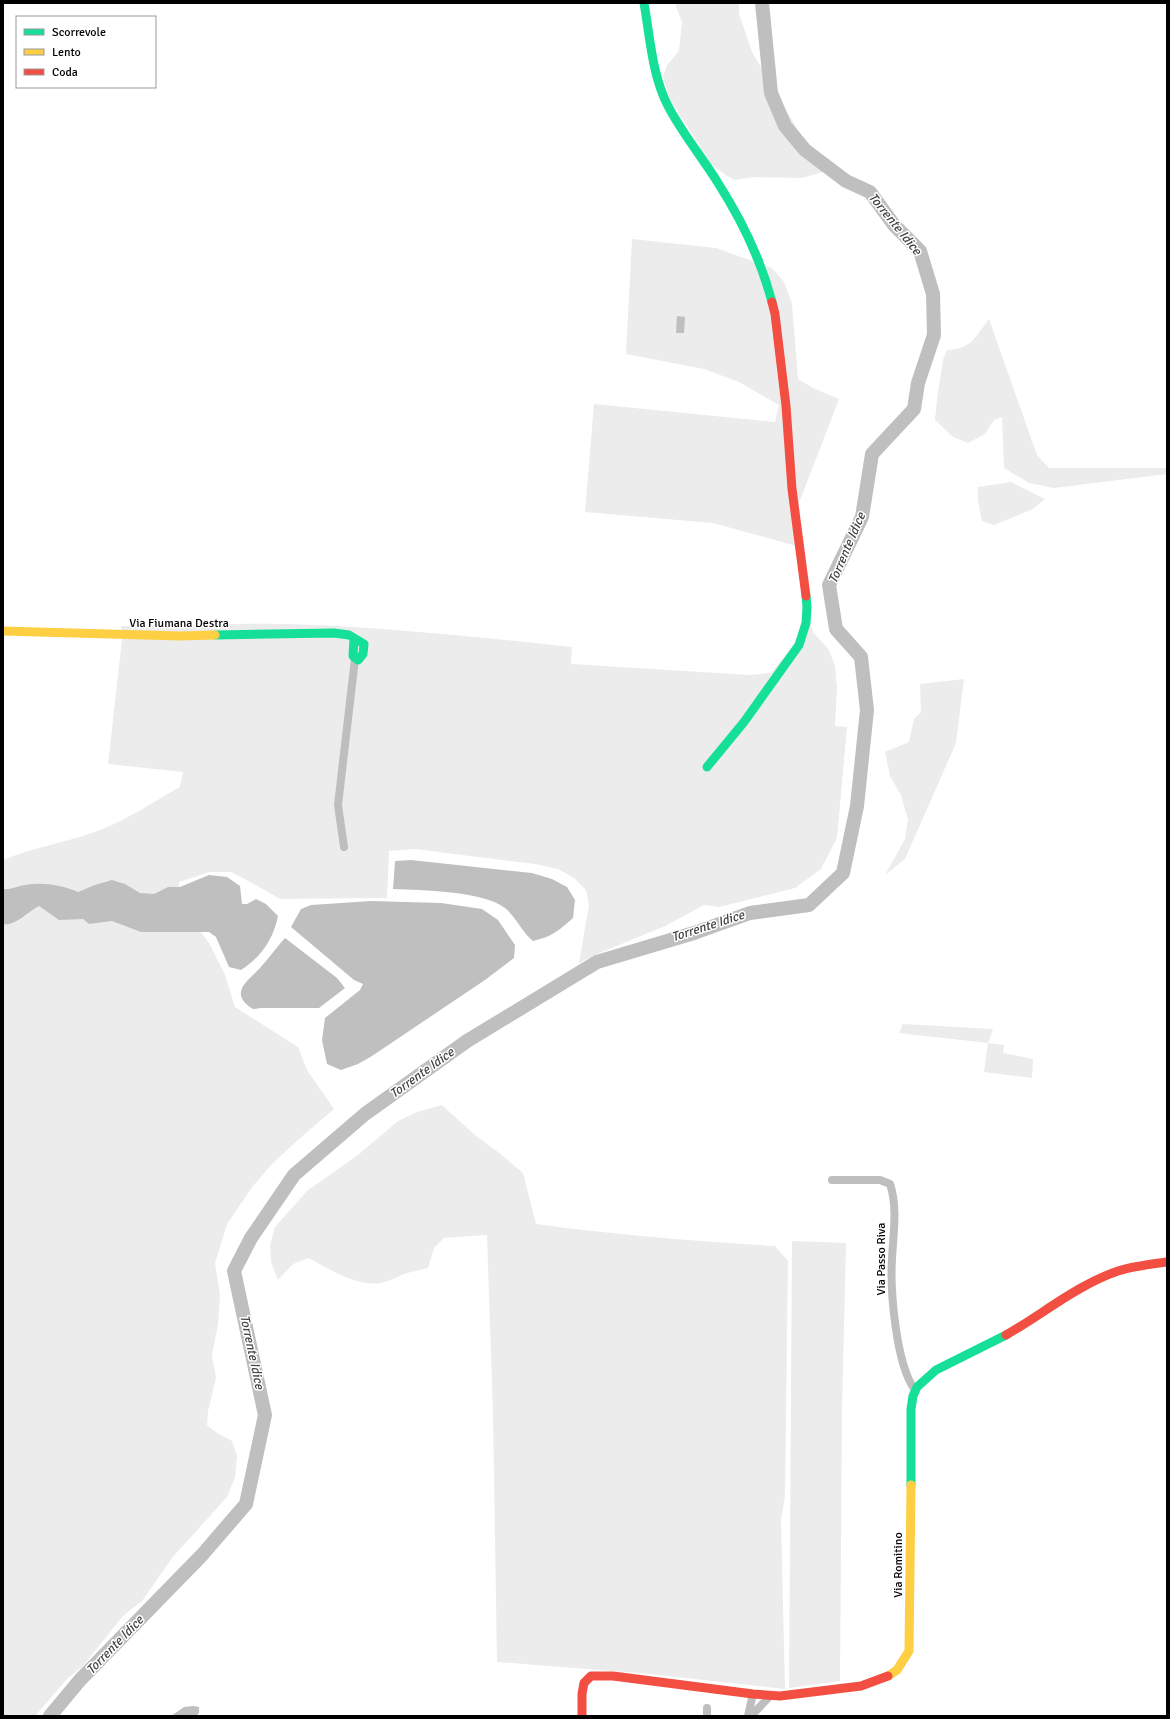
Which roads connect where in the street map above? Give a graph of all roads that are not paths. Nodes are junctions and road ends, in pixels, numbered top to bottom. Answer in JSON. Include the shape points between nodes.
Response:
{"nodes":[{"id":1,"x":644,"y":3,"type":"edge"},
{"id":2,"x":3,"y":631,"type":"edge"},
{"id":3,"x":355,"y":659,"type":"joint"},
{"id":4,"x":707,"y":767,"type":"dead end"},
{"id":5,"x":344,"y":847,"type":"dead end"},
{"id":6,"x":832,"y":1180,"type":"dead end"},
{"id":7,"x":1167,"y":1262,"type":"edge"},
{"id":8,"x":915,"y":1390,"type":"junction"},
{"id":9,"x":753,"y":1694,"type":"junction"},
{"id":10,"x":771,"y":1695,"type":"junction"},
{"id":11,"x":582,"y":1716,"type":"edge"},
{"id":12,"x":748,"y":1716,"type":"edge"},
{"id":13,"x":751,"y":1716,"type":"edge"}],
"edges":[{"from":1,"to":4,"type":"street","via":[[657,77],[668,106],[719,184],[746,232],[766,279],[773,307],[786,406],[792,489],[807,607],[806,623],[799,645],[744,722]]},
{"from":2,"to":3,"type":"street","name":"Via Fiumana Destra","via":[[180,636],[313,633],[349,635],[354,639],[352,650]]},
{"from":3,"to":5,"type":"street","name":"Via Fiumana Destra","via":[[338,804]]},
{"from":6,"to":8,"type":"street","name":"Via Passo Riva","via":[[880,1180],[890,1184],[893,1192],[894,1219],[891,1268],[894,1318],[905,1370]]},
{"from":7,"to":8,"type":"street","via":[[1132,1267],[1090,1283],[1003,1337],[942,1367]]},
{"from":8,"to":10,"type":"street","name":"Via Romitino","via":[[911,1409],[910,1637],[906,1657],[897,1670],[886,1678],[861,1686],[793,1695]]},
{"from":9,"to":10,"type":"street","name":"Via Romitino"},
{"from":9,"to":11,"type":"street","name":"Via Romitino","via":[[613,1676],[591,1676],[584,1683]]},
{"from":9,"to":12,"type":"street"},
{"from":10,"to":13,"type":"street"}]}
